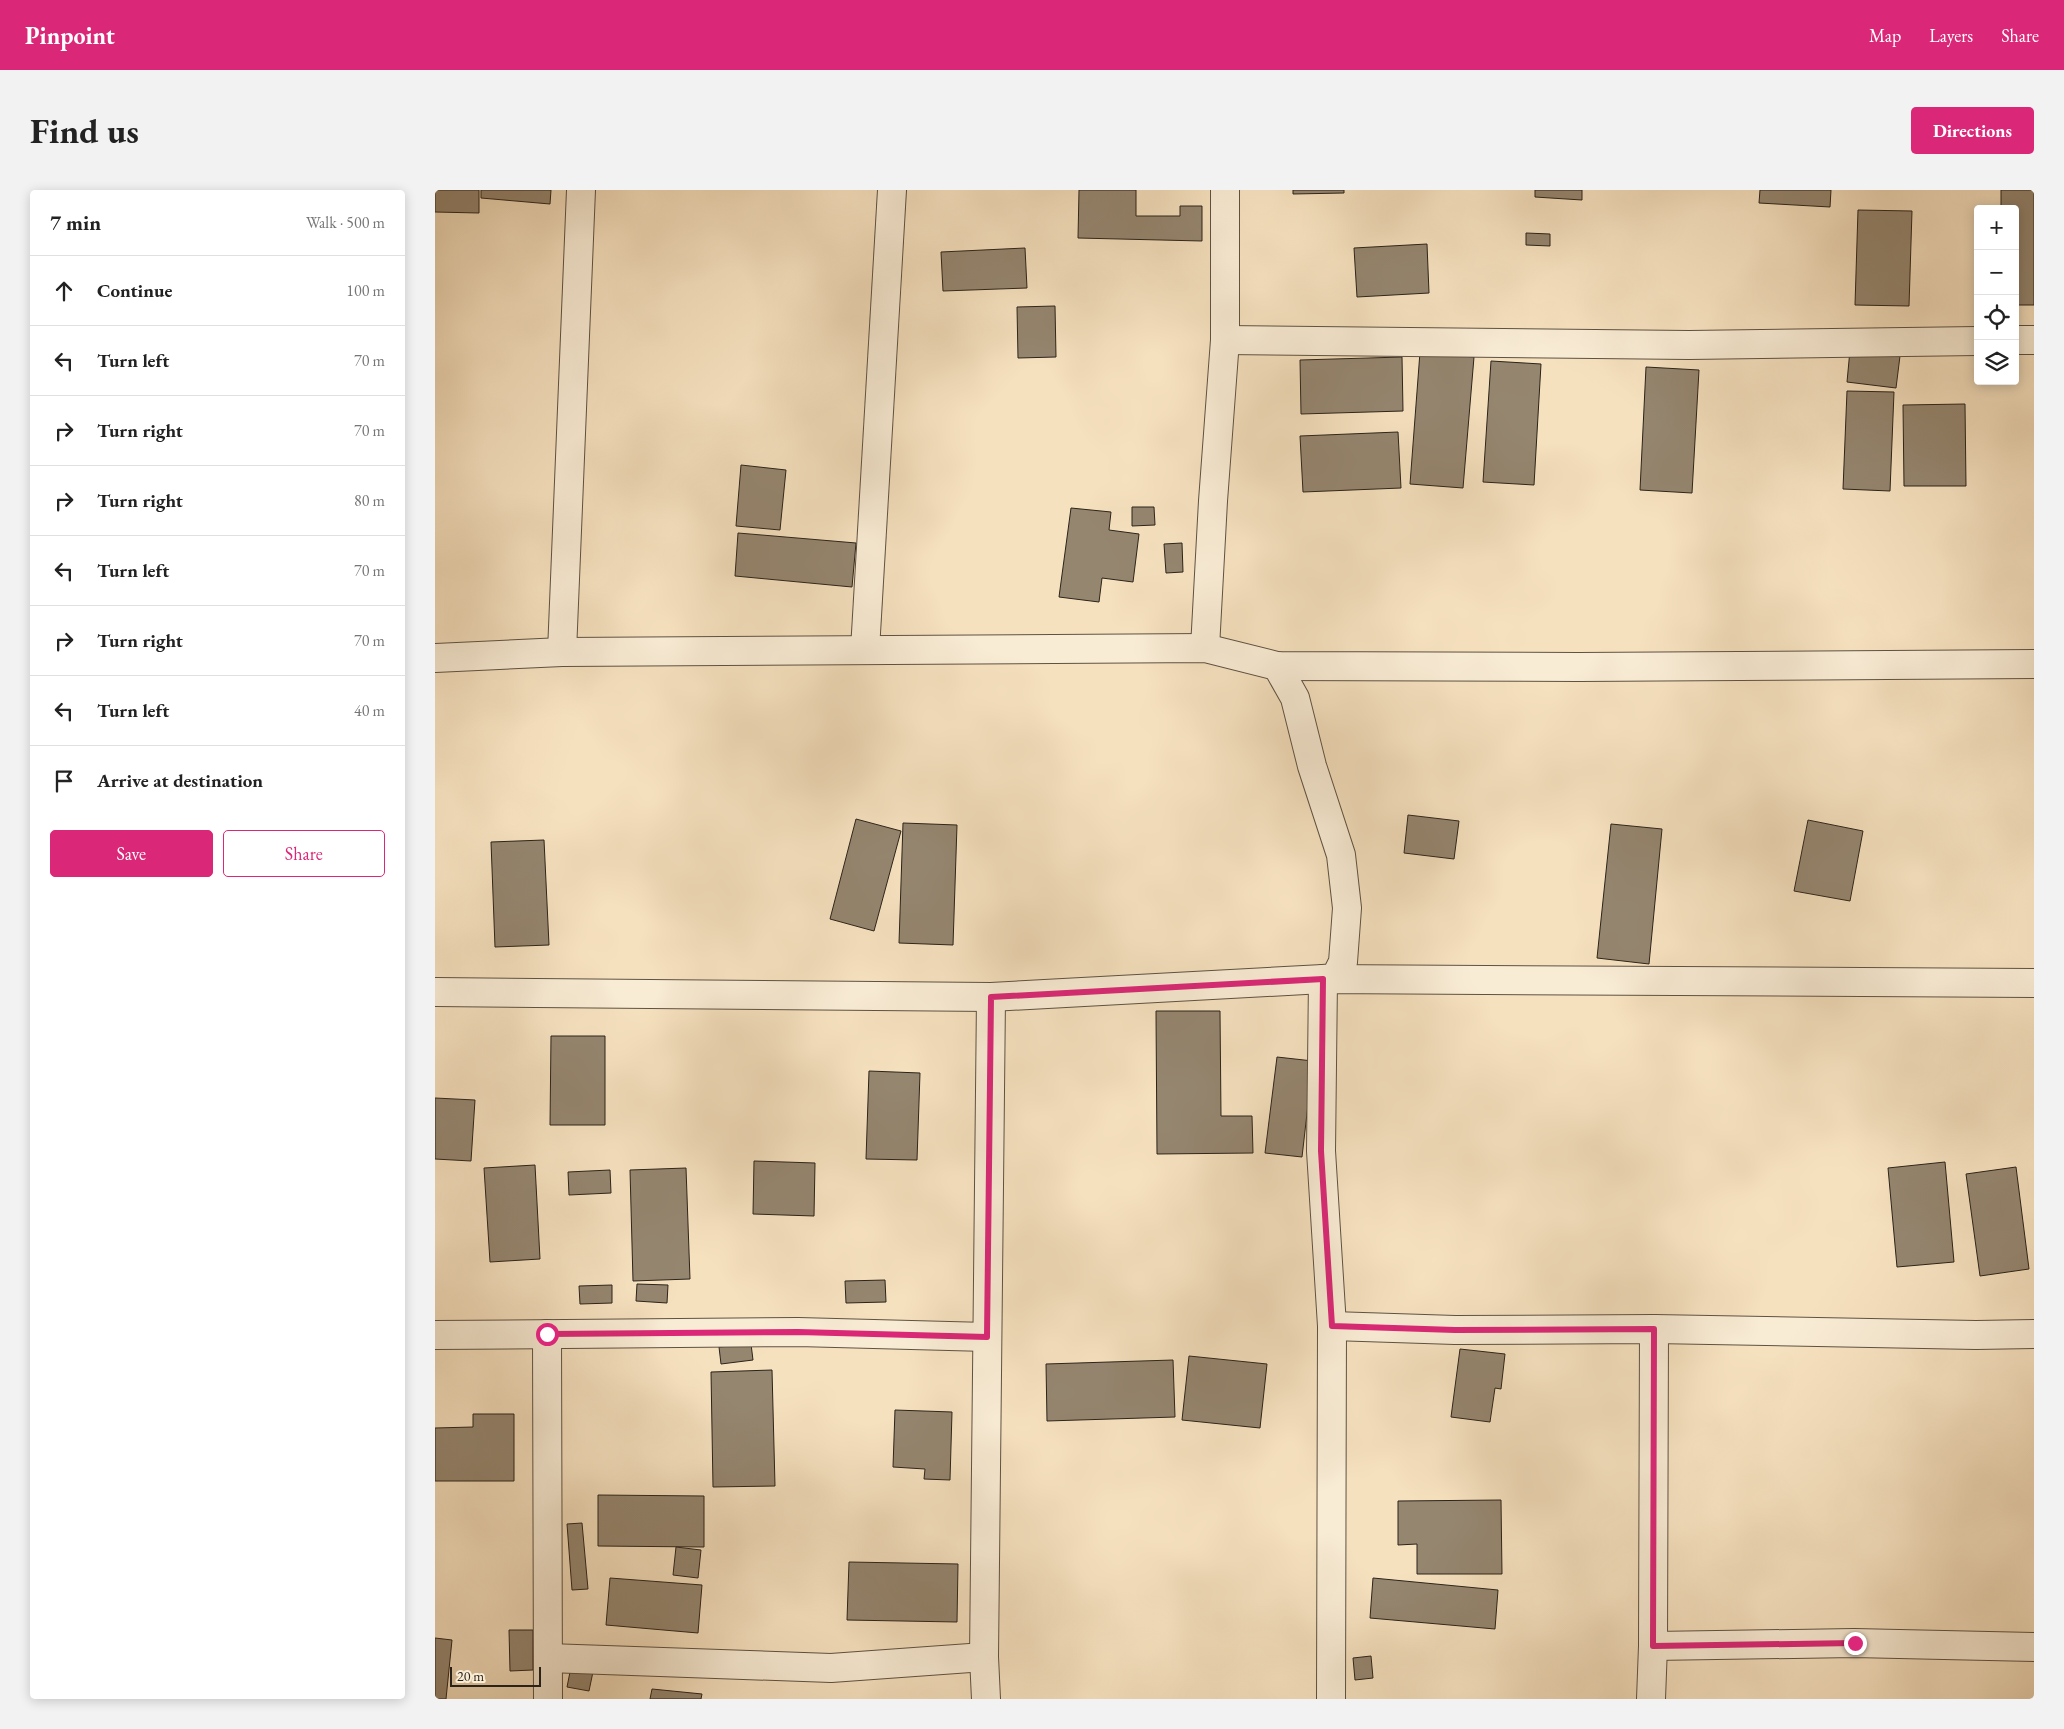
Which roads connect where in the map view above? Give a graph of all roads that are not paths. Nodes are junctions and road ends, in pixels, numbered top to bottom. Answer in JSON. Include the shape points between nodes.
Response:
{"nodes":[{"id":1,"x":581,"y":190,"type":"edge"},
{"id":2,"x":893,"y":190,"type":"edge"},
{"id":3,"x":1225,"y":190,"type":"edge"},
{"id":4,"x":1225,"y":340,"type":"junction"},
{"id":5,"x":2019,"y":340,"type":"edge"},
{"id":6,"x":2034,"y":340,"type":"edge"},
{"id":7,"x":1974,"y":341,"type":"edge"},
{"id":8,"x":1205,"y":648,"type":"junction"},
{"id":9,"x":865,"y":650,"type":"junction"},
{"id":10,"x":562,"y":652,"type":"junction"},
{"id":11,"x":435,"y":658,"type":"edge"},
{"id":12,"x":2034,"y":664,"type":"edge"},
{"id":13,"x":1277,"y":666,"type":"junction"},
{"id":14,"x":1323,"y":979,"type":"junction"},
{"id":15,"x":2034,"y":983,"type":"edge"},
{"id":16,"x":435,"y":992,"type":"edge"},
{"id":17,"x":991,"y":997,"type":"junction"},
{"id":18,"x":1332,"y":1326,"type":"junction"},
{"id":19,"x":1654,"y":1329,"type":"junction"},
{"id":20,"x":547,"y":1334,"type":"junction"},
{"id":21,"x":2034,"y":1334,"type":"edge"},
{"id":22,"x":435,"y":1335,"type":"edge"},
{"id":23,"x":987,"y":1337,"type":"junction"},
{"id":24,"x":1653,"y":1646,"type":"junction"},
{"id":25,"x":2034,"y":1647,"type":"edge"},
{"id":26,"x":984,"y":1657,"type":"junction"},
{"id":27,"x":548,"y":1658,"type":"junction"},
{"id":28,"x":548,"y":1699,"type":"edge"},
{"id":29,"x":986,"y":1699,"type":"edge"},
{"id":30,"x":1331,"y":1699,"type":"edge"},
{"id":31,"x":1651,"y":1699,"type":"edge"}],
"edges":[{"from":1,"to":10,"type":"street"},
{"from":2,"to":9,"type":"street"},
{"from":3,"to":4,"type":"street"},
{"from":4,"to":7,"type":"street","via":[[1689,345]]},
{"from":4,"to":8,"type":"street"},
{"from":5,"to":6,"type":"street"},
{"from":8,"to":9,"type":"street"},
{"from":8,"to":13,"type":"street"},
{"from":9,"to":10,"type":"street"},
{"from":10,"to":11,"type":"street"},
{"from":12,"to":13,"type":"street"},
{"from":13,"to":14,"type":"street","via":[[1295,698],[1312,766],[1341,855],[1347,908],[1343,962],[1335,978]]},
{"from":14,"to":15,"type":"street"},
{"from":14,"to":17,"type":"street"},
{"from":14,"to":18,"type":"street","via":[[1321,1151]]},
{"from":16,"to":17,"type":"street"},
{"from":17,"to":23,"type":"street"},
{"from":18,"to":19,"type":"street","via":[[1455,1330]]},
{"from":18,"to":30,"type":"street"},
{"from":19,"to":21,"type":"street"},
{"from":19,"to":24,"type":"street"},
{"from":20,"to":22,"type":"street"},
{"from":20,"to":23,"type":"street","via":[[798,1332]]},
{"from":20,"to":27,"type":"street"},
{"from":23,"to":26,"type":"street"},
{"from":24,"to":25,"type":"street","via":[[1855,1643]]},
{"from":24,"to":31,"type":"street"},
{"from":26,"to":27,"type":"street","via":[[831,1668]]},
{"from":26,"to":29,"type":"street"},
{"from":27,"to":28,"type":"street"}]}
